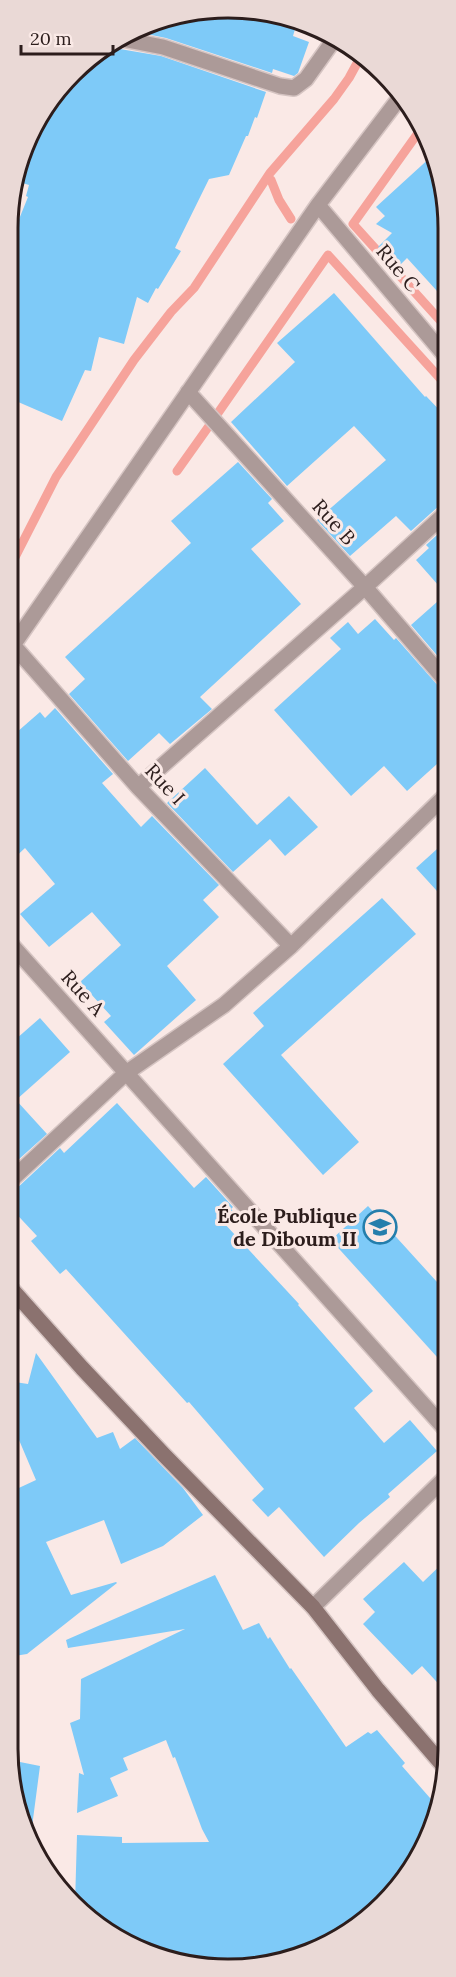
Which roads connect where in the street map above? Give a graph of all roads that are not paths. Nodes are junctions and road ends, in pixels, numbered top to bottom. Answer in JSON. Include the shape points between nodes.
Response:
{"nodes":[{"id":1,"x":133,"y":41,"type":"edge"},
{"id":2,"x":330,"y":45,"type":"edge"},
{"id":3,"x":396,"y":102,"type":"edge"},
{"id":4,"x":318,"y":204,"type":"junction"},
{"id":5,"x":438,"y":347,"type":"edge"},
{"id":6,"x":188,"y":392,"type":"junction"},
{"id":7,"x":438,"y":520,"type":"edge"},
{"id":8,"x":365,"y":587,"type":"junction"},
{"id":9,"x":18,"y":638,"type":"edge"},
{"id":10,"x":18,"y":656,"type":"edge"},
{"id":11,"x":438,"y":672,"type":"edge"},
{"id":12,"x":138,"y":787,"type":"junction"},
{"id":13,"x":438,"y":803,"type":"edge"},
{"id":14,"x":291,"y":946,"type":"junction"},
{"id":15,"x":18,"y":952,"type":"edge"},
{"id":16,"x":126,"y":1073,"type":"junction"},
{"id":17,"x":18,"y":1174,"type":"edge"},
{"id":18,"x":18,"y":1296,"type":"edge"},
{"id":19,"x":438,"y":1421,"type":"edge"},
{"id":20,"x":438,"y":1485,"type":"edge"},
{"id":21,"x":313,"y":1608,"type":"junction"},
{"id":22,"x":437,"y":1759,"type":"edge"}],
"edges":[{"from":1,"to":2,"type":"street","via":[[294,88],[306,79]]},
{"from":3,"to":4,"type":"street"},
{"from":4,"to":5,"type":"street","name":"Rue C"},
{"from":4,"to":6,"type":"street"},
{"from":6,"to":8,"type":"street","name":"Rue B"},
{"from":6,"to":9,"type":"street"},
{"from":7,"to":8,"type":"street"},
{"from":8,"to":11,"type":"street","name":"Rue B"},
{"from":8,"to":12,"type":"street"},
{"from":10,"to":12,"type":"street","name":"Rue I"},
{"from":12,"to":14,"type":"street","name":"Rue I"},
{"from":13,"to":14,"type":"street"},
{"from":14,"to":16,"type":"street","via":[[224,1005]]},
{"from":15,"to":16,"type":"street","name":"Rue A"},
{"from":16,"to":17,"type":"street"},
{"from":16,"to":19,"type":"street","name":"Rue A"},
{"from":18,"to":21,"type":"main road","via":[[155,1446]]},
{"from":20,"to":21,"type":"street"},
{"from":21,"to":22,"type":"main road"}]}
